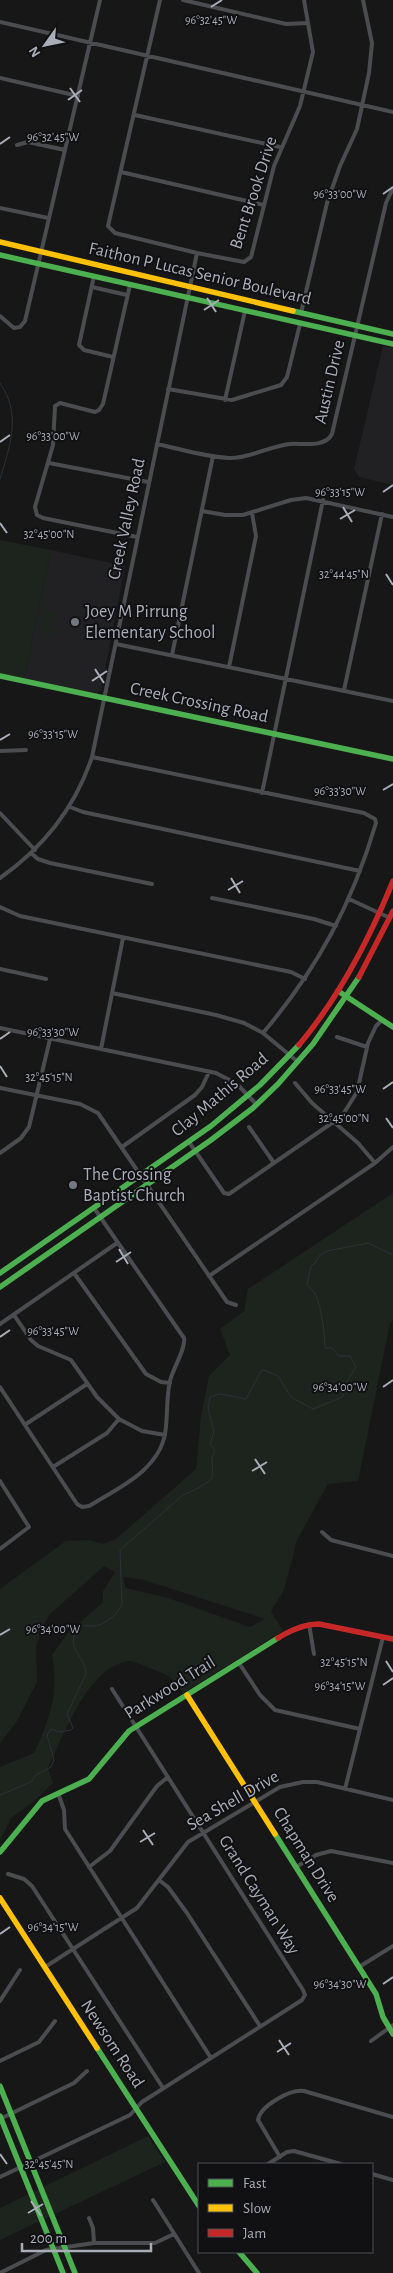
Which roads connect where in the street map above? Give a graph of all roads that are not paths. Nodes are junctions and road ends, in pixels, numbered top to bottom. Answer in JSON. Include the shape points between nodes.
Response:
{"nodes":[{"id":1,"x":100,"y":0,"type":"edge"},
{"id":2,"x":160,"y":0,"type":"edge"},
{"id":3,"x":183,"y":0,"type":"edge"},
{"id":4,"x":304,"y":0,"type":"edge"},
{"id":5,"x":363,"y":0,"type":"edge"},
{"id":6,"x":0,"y":22,"type":"edge"},
{"id":7,"x":307,"y":23,"type":"junction"},
{"id":8,"x":90,"y":42,"type":"junction"},
{"id":9,"x":148,"y":55,"type":"junction"},
{"id":10,"x":0,"y":78,"type":"edge"},
{"id":11,"x":305,"y":91,"type":"junction"},
{"id":12,"x":78,"y":96,"type":"junction"},
{"id":13,"x":363,"y":105,"type":"junction"},
{"id":14,"x":393,"y":112,"type":"edge"},
{"id":15,"x":135,"y":115,"type":"junction"},
{"id":16,"x":17,"y":145,"type":"dead end"},
{"id":17,"x":280,"y":148,"type":"junction"},
{"id":18,"x":65,"y":150,"type":"junction"},
{"id":19,"x":122,"y":172,"type":"junction"},
{"id":20,"x":393,"y":188,"type":"edge"},
{"id":21,"x":264,"y":205,"type":"junction"},
{"id":22,"x":0,"y":208,"type":"edge"},
{"id":23,"x":48,"y":218,"type":"junction"},
{"id":24,"x":0,"y":242,"type":"edge"},
{"id":25,"x":40,"y":252,"type":"junction"},
{"id":26,"x":197,"y":253,"type":"junction"},
{"id":27,"x":0,"y":254,"type":"edge"},
{"id":28,"x":38,"y":263,"type":"junction"},
{"id":29,"x":94,"y":276,"type":"junction"},
{"id":30,"x":130,"y":284,"type":"junction"},
{"id":31,"x":189,"y":286,"type":"junction"},
{"id":32,"x":92,"y":287,"type":"junction"},
{"id":33,"x":127,"y":295,"type":"junction"},
{"id":34,"x":187,"y":297,"type":"junction"},
{"id":35,"x":245,"y":311,"type":"junction"},
{"id":36,"x":301,"y":313,"type":"junction"},
{"id":37,"x":0,"y":316,"type":"edge"},
{"id":38,"x":300,"y":324,"type":"junction"},
{"id":39,"x":357,"y":326,"type":"junction"},
{"id":40,"x":393,"y":334,"type":"edge"},
{"id":41,"x":355,"y":336,"type":"junction"},
{"id":42,"x":393,"y":344,"type":"edge"},
{"id":43,"x":113,"y":357,"type":"junction"},
{"id":44,"x":168,"y":389,"type":"junction"},
{"id":45,"x":225,"y":400,"type":"junction"},
{"id":46,"x":157,"y":444,"type":"junction"},
{"id":47,"x":213,"y":456,"type":"junction"},
{"id":48,"x":49,"y":463,"type":"junction"},
{"id":49,"x":148,"y":482,"type":"junction"},
{"id":50,"x":323,"y":500,"type":"junction"},
{"id":51,"x":202,"y":511,"type":"junction"},
{"id":52,"x":252,"y":513,"type":"junction"},
{"id":53,"x":382,"y":514,"type":"junction"},
{"id":54,"x":393,"y":516,"type":"edge"},
{"id":55,"x":138,"y":538,"type":"junction"},
{"id":56,"x":116,"y":644,"type":"junction"},
{"id":57,"x":172,"y":655,"type":"junction"},
{"id":58,"x":229,"y":667,"type":"junction"},
{"id":59,"x":0,"y":676,"type":"edge"},
{"id":60,"x":286,"y":678,"type":"junction"},
{"id":61,"x":344,"y":690,"type":"junction"},
{"id":62,"x":103,"y":699,"type":"junction"},
{"id":63,"x":393,"y":701,"type":"edge"},
{"id":64,"x":275,"y":734,"type":"junction"},
{"id":65,"x":26,"y":750,"type":"dead end"},
{"id":66,"x":0,"y":751,"type":"edge"},
{"id":67,"x":92,"y":757,"type":"junction"},
{"id":68,"x":393,"y":760,"type":"edge"},
{"id":69,"x":262,"y":793,"type":"junction"},
{"id":70,"x":70,"y":807,"type":"junction"},
{"id":71,"x":0,"y":813,"type":"edge"},
{"id":72,"x":35,"y":850,"type":"junction"},
{"id":73,"x":32,"y":853,"type":"junction"},
{"id":74,"x":360,"y":871,"type":"junction"},
{"id":75,"x":0,"y":878,"type":"edge"},
{"id":76,"x":393,"y":881,"type":"edge"},
{"id":77,"x":152,"y":884,"type":"dead end"},
{"id":78,"x":212,"y":898,"type":"dead end"},
{"id":79,"x":349,"y":899,"type":"junction"},
{"id":80,"x":0,"y":907,"type":"edge"},
{"id":81,"x":380,"y":913,"type":"junction"},
{"id":82,"x":392,"y":914,"type":"edge"},
{"id":83,"x":336,"y":926,"type":"junction"},
{"id":84,"x":123,"y":938,"type":"junction"},
{"id":85,"x":0,"y":969,"type":"edge"},
{"id":86,"x":46,"y":979,"type":"dead end"},
{"id":87,"x":305,"y":979,"type":"junction"},
{"id":88,"x":338,"y":991,"type":"junction"},
{"id":89,"x":112,"y":993,"type":"junction"},
{"id":90,"x":348,"y":998,"type":"junction"},
{"id":91,"x":382,"y":1020,"type":"junction"},
{"id":92,"x":393,"y":1027,"type":"edge"},
{"id":93,"x":0,"y":1028,"type":"edge"},
{"id":94,"x":263,"y":1033,"type":"junction"},
{"id":95,"x":337,"y":1037,"type":"dead end"},
{"id":96,"x":50,"y":1039,"type":"junction"},
{"id":97,"x":367,"y":1047,"type":"junction"},
{"id":98,"x":100,"y":1049,"type":"junction"},
{"id":99,"x":290,"y":1055,"type":"junction"},
{"id":100,"x":298,"y":1062,"type":"junction"},
{"id":101,"x":210,"y":1072,"type":"junction"},
{"id":102,"x":295,"y":1083,"type":"dead end"},
{"id":103,"x":0,"y":1088,"type":"edge"},
{"id":104,"x":250,"y":1095,"type":"junction"},
{"id":105,"x":38,"y":1096,"type":"junction"},
{"id":106,"x":256,"y":1104,"type":"junction"},
{"id":107,"x":335,"y":1121,"type":"junction"},
{"id":108,"x":249,"y":1127,"type":"dead end"},
{"id":109,"x":189,"y":1142,"type":"junction"},
{"id":110,"x":122,"y":1146,"type":"junction"},
{"id":111,"x":393,"y":1147,"type":"edge"},
{"id":112,"x":195,"y":1151,"type":"junction"},
{"id":113,"x":0,"y":1153,"type":"edge"},
{"id":114,"x":274,"y":1163,"type":"junction"},
{"id":115,"x":375,"y":1164,"type":"junction"},
{"id":116,"x":141,"y":1176,"type":"junction"},
{"id":117,"x":147,"y":1185,"type":"junction"},
{"id":118,"x":94,"y":1208,"type":"junction"},
{"id":119,"x":100,"y":1218,"type":"junction"},
{"id":120,"x":117,"y":1242,"type":"junction"},
{"id":121,"x":0,"y":1273,"type":"edge"},
{"id":122,"x":74,"y":1273,"type":"junction"},
{"id":123,"x":210,"y":1276,"type":"junction"},
{"id":124,"x":0,"y":1287,"type":"edge"},
{"id":125,"x":236,"y":1305,"type":"dead end"},
{"id":126,"x":14,"y":1315,"type":"junction"},
{"id":127,"x":0,"y":1324,"type":"edge"},
{"id":128,"x":170,"y":1383,"type":"junction"},
{"id":129,"x":87,"y":1384,"type":"junction"},
{"id":130,"x":0,"y":1387,"type":"edge"},
{"id":131,"x":119,"y":1419,"type":"junction"},
{"id":132,"x":26,"y":1424,"type":"junction"},
{"id":133,"x":165,"y":1435,"type":"junction"},
{"id":134,"x":53,"y":1467,"type":"junction"},
{"id":135,"x":0,"y":1481,"type":"edge"},
{"id":136,"x":322,"y":1532,"type":"dead end"},
{"id":137,"x":0,"y":1549,"type":"edge"},
{"id":138,"x":393,"y":1556,"type":"edge"},
{"id":139,"x":309,"y":1624,"type":"junction"},
{"id":140,"x":383,"y":1637,"type":"junction"},
{"id":141,"x":393,"y":1639,"type":"edge"},
{"id":142,"x":314,"y":1654,"type":"dead end"},
{"id":143,"x":238,"y":1663,"type":"junction"},
{"id":144,"x":112,"y":1689,"type":"dead end"},
{"id":145,"x":187,"y":1695,"type":"junction"},
{"id":146,"x":136,"y":1726,"type":"junction"},
{"id":147,"x":360,"y":1729,"type":"junction"},
{"id":148,"x":168,"y":1778,"type":"junction"},
{"id":149,"x":345,"y":1789,"type":"junction"},
{"id":150,"x":58,"y":1793,"type":"junction"},
{"id":151,"x":393,"y":1800,"type":"edge"},
{"id":152,"x":254,"y":1801,"type":"junction"},
{"id":153,"x":203,"y":1832,"type":"junction"},
{"id":154,"x":0,"y":1852,"type":"edge"},
{"id":155,"x":393,"y":1863,"type":"edge"},
{"id":156,"x":89,"y":1867,"type":"junction"},
{"id":157,"x":296,"y":1867,"type":"junction"},
{"id":158,"x":8,"y":1874,"type":"dead end"},
{"id":159,"x":159,"y":1880,"type":"junction"},
{"id":160,"x":0,"y":1898,"type":"edge"},
{"id":161,"x":121,"y":1919,"type":"junction"},
{"id":162,"x":393,"y":1946,"type":"edge"},
{"id":163,"x":74,"y":1949,"type":"junction"},
{"id":164,"x":45,"y":1967,"type":"junction"},
{"id":165,"x":359,"y":1967,"type":"junction"},
{"id":166,"x":20,"y":1970,"type":"dead end"},
{"id":167,"x":0,"y":2001,"type":"edge"},
{"id":168,"x":55,"y":2021,"type":"dead end"},
{"id":169,"x":260,"y":2026,"type":"junction"},
{"id":170,"x":391,"y":2026,"type":"edge"},
{"id":171,"x":393,"y":2034,"type":"edge"},
{"id":172,"x":371,"y":2041,"type":"dead end"},
{"id":173,"x":211,"y":2058,"type":"junction"},
{"id":174,"x":0,"y":2061,"type":"edge"},
{"id":175,"x":87,"y":2071,"type":"dead end"},
{"id":176,"x":0,"y":2086,"type":"edge"},
{"id":177,"x":163,"y":2088,"type":"junction"},
{"id":178,"x":137,"y":2109,"type":"junction"},
{"id":179,"x":11,"y":2114,"type":"junction"},
{"id":180,"x":393,"y":2117,"type":"edge"},
{"id":181,"x":0,"y":2118,"type":"edge"},
{"id":182,"x":280,"y":2157,"type":"junction"},
{"id":183,"x":30,"y":2162,"type":"junction"},
{"id":184,"x":270,"y":2163,"type":"edge"},
{"id":185,"x":337,"y":2163,"type":"edge"},
{"id":186,"x":21,"y":2167,"type":"junction"},
{"id":187,"x":373,"y":2174,"type":"edge"},
{"id":188,"x":0,"y":2177,"type":"edge"},
{"id":189,"x":393,"y":2180,"type":"edge"},
{"id":190,"x":153,"y":2200,"type":"dead end"},
{"id":191,"x":198,"y":2204,"type":"edge"},
{"id":192,"x":89,"y":2218,"type":"dead end"},
{"id":193,"x":174,"y":2234,"type":"junction"},
{"id":194,"x":94,"y":2243,"type":"junction"},
{"id":195,"x":65,"y":2248,"type":"junction"},
{"id":196,"x":53,"y":2249,"type":"junction"},
{"id":197,"x":240,"y":2253,"type":"edge"},
{"id":198,"x":0,"y":2273,"type":"edge"},
{"id":199,"x":63,"y":2273,"type":"edge"},
{"id":200,"x":75,"y":2273,"type":"edge"},
{"id":201,"x":199,"y":2273,"type":"edge"},
{"id":202,"x":257,"y":2273,"type":"edge"}],
"edges":[{"from":1,"to":8,"type":"street"},
{"from":2,"to":9,"type":"street"},
{"from":3,"to":7,"type":"street","via":[[286,24]]},
{"from":4,"to":7,"type":"street","name":"Bent Brook Drive"},
{"from":5,"to":13,"type":"street","via":[[372,55]]},
{"from":6,"to":8,"type":"street"},
{"from":7,"to":11,"type":"street","name":"Bent Brook Drive","via":[[313,52]]},
{"from":8,"to":9,"type":"street"},
{"from":8,"to":12,"type":"street"},
{"from":9,"to":11,"type":"street"},
{"from":9,"to":15,"type":"street"},
{"from":10,"to":12,"type":"street"},
{"from":11,"to":13,"type":"street"},
{"from":11,"to":17,"type":"street","name":"Bent Brook Drive"},
{"from":12,"to":18,"type":"street"},
{"from":13,"to":14,"type":"street"},
{"from":13,"to":36,"type":"street","via":[[327,203]]},
{"from":15,"to":17,"type":"street"},
{"from":15,"to":19,"type":"street"},
{"from":16,"to":18,"type":"street","via":[[28,142]]},
{"from":17,"to":21,"type":"street","name":"Bent Brook Drive"},
{"from":18,"to":23,"type":"street"},
{"from":19,"to":21,"type":"street"},
{"from":19,"to":26,"type":"street","name":"Bent Brook Drive","via":[[108,221],[112,231]]},
{"from":20,"to":39,"type":"street","name":"Austin Drive","via":[[386,203]]},
{"from":21,"to":26,"type":"street","name":"Bent Brook Drive","via":[[253,254],[249,259],[242,262]]},
{"from":22,"to":23,"type":"street"},
{"from":23,"to":25,"type":"street"},
{"from":24,"to":25,"type":"street","name":"Faithon P Lucas Senior Boulevard"},
{"from":25,"to":28,"type":"street"},
{"from":25,"to":31,"type":"street","name":"Faithon P Lucas Senior Boulevard"},
{"from":26,"to":31,"type":"street","name":"Creek Valley Road"},
{"from":27,"to":28,"type":"street","name":"Faithon P Lucas Senior Boulevard"},
{"from":28,"to":29,"type":"street","name":"Faithon P Lucas Senior Boulevard"},
{"from":28,"to":37,"type":"street","via":[[23,325],[14,328]]},
{"from":29,"to":30,"type":"street","name":"Faithon P Lucas Senior Boulevard"},
{"from":29,"to":32,"type":"street"},
{"from":30,"to":33,"type":"street"},
{"from":30,"to":34,"type":"street","name":"Faithon P Lucas Senior Boulevard"},
{"from":31,"to":34,"type":"street","name":"Creek Valley Road"},
{"from":31,"to":36,"type":"street","name":"Faithon P Lucas Senior Boulevard"},
{"from":32,"to":33,"type":"street"},
{"from":32,"to":43,"type":"street","via":[[79,345],[84,350]]},
{"from":33,"to":43,"type":"street"},
{"from":34,"to":35,"type":"street","name":"Faithon P Lucas Senior Boulevard"},
{"from":34,"to":44,"type":"street","name":"Creek Valley Road"},
{"from":35,"to":38,"type":"street","name":"Faithon P Lucas Senior Boulevard"},
{"from":35,"to":45,"type":"street"},
{"from":36,"to":39,"type":"street","name":"Faithon P Lucas Senior Boulevard"},
{"from":38,"to":41,"type":"street","name":"Faithon P Lucas Senior Boulevard"},
{"from":38,"to":45,"type":"street","via":[[284,383],[235,400]]},
{"from":39,"to":40,"type":"street","name":"Faithon P Lucas Senior Boulevard"},
{"from":39,"to":41,"type":"street","name":"Austin Drive"},
{"from":41,"to":42,"type":"street","name":"Faithon P Lucas Senior Boulevard"},
{"from":41,"to":47,"type":"street","name":"Austin Drive","via":[[328,440],[284,445],[234,458]]},
{"from":43,"to":48,"type":"street","via":[[99,410],[91,412],[60,403],[55,406]]},
{"from":44,"to":45,"type":"street"},
{"from":44,"to":46,"type":"street","name":"Creek Valley Road"},
{"from":46,"to":47,"type":"street","name":"Austin Drive"},
{"from":46,"to":49,"type":"street","name":"Creek Valley Road"},
{"from":47,"to":51,"type":"street"},
{"from":48,"to":49,"type":"street"},
{"from":48,"to":55,"type":"street","via":[[35,504],[38,515]]},
{"from":49,"to":55,"type":"street","name":"Creek Valley Road"},
{"from":50,"to":52,"type":"street","via":[[301,498]]},
{"from":50,"to":53,"type":"street"},
{"from":50,"to":60,"type":"street"},
{"from":51,"to":52,"type":"street","via":[[226,515]]},
{"from":51,"to":57,"type":"street"},
{"from":52,"to":58,"type":"street","via":[[256,536]]},
{"from":53,"to":54,"type":"street"},
{"from":53,"to":61,"type":"street"},
{"from":55,"to":56,"type":"street","name":"Creek Valley Road"},
{"from":56,"to":57,"type":"street"},
{"from":56,"to":62,"type":"street","name":"Creek Valley Road"},
{"from":57,"to":58,"type":"street"},
{"from":58,"to":60,"type":"street"},
{"from":59,"to":62,"type":"street","name":"Creek Crossing Road"},
{"from":60,"to":61,"type":"street"},
{"from":60,"to":64,"type":"street"},
{"from":61,"to":63,"type":"street"},
{"from":62,"to":64,"type":"street","name":"Creek Crossing Road"},
{"from":62,"to":67,"type":"street","name":"Creek Valley Road"},
{"from":64,"to":68,"type":"street","name":"Creek Crossing Road"},
{"from":64,"to":69,"type":"street"},
{"from":65,"to":66,"type":"street"},
{"from":67,"to":69,"type":"street"},
{"from":67,"to":70,"type":"street","name":"Creek Valley Road"},
{"from":69,"to":74,"type":"street","via":[[364,813],[375,818]]},
{"from":70,"to":72,"type":"street","name":"Creek Valley Road"},
{"from":70,"to":74,"type":"street"},
{"from":71,"to":72,"type":"street"},
{"from":72,"to":73,"type":"street","name":"Creek Valley Road"},
{"from":73,"to":75,"type":"street","name":"Creek Valley Road"},
{"from":73,"to":77,"type":"street","via":[[50,863]]},
{"from":74,"to":79,"type":"street"},
{"from":76,"to":81,"type":"street","name":"Clay Mathis Road"},
{"from":78,"to":83,"type":"street"},
{"from":79,"to":81,"type":"street"},
{"from":79,"to":83,"type":"street"},
{"from":80,"to":84,"type":"street","via":[[20,916]]},
{"from":81,"to":82,"type":"street"},
{"from":81,"to":88,"type":"street","name":"Clay Mathis Road","via":[[357,961]]},
{"from":82,"to":90,"type":"street","name":"Clay Mathis Road"},
{"from":83,"to":87,"type":"street"},
{"from":84,"to":87,"type":"street","via":[[291,972]]},
{"from":84,"to":89,"type":"street"},
{"from":85,"to":86,"type":"street"},
{"from":87,"to":94,"type":"street"},
{"from":88,"to":90,"type":"street"},
{"from":88,"to":99,"type":"street","name":"Clay Mathis Road"},
{"from":89,"to":94,"type":"street","via":[[232,1018]]},
{"from":89,"to":98,"type":"street"},
{"from":90,"to":91,"type":"street"},
{"from":90,"to":100,"type":"street","name":"Clay Mathis Road"},
{"from":91,"to":92,"type":"street"},
{"from":91,"to":97,"type":"street"},
{"from":93,"to":96,"type":"street"},
{"from":94,"to":99,"type":"street"},
{"from":95,"to":97,"type":"street"},
{"from":96,"to":98,"type":"street"},
{"from":96,"to":105,"type":"street"},
{"from":97,"to":107,"type":"street","via":[[357,1092],[347,1110]]},
{"from":98,"to":101,"type":"street"},
{"from":99,"to":100,"type":"street"},
{"from":99,"to":104,"type":"street","name":"Clay Mathis Road"},
{"from":100,"to":106,"type":"street","name":"Clay Mathis Road"},
{"from":101,"to":104,"type":"street","via":[[231,1080]]},
{"from":101,"to":110,"type":"street","via":[[194,1095]]},
{"from":102,"to":107,"type":"street","via":[[312,1103]]},
{"from":103,"to":105,"type":"street"},
{"from":104,"to":106,"type":"street"},
{"from":104,"to":109,"type":"street","name":"Clay Mathis Road"},
{"from":105,"to":110,"type":"street","via":[[91,1108]]},
{"from":105,"to":113,"type":"street","via":[[27,1132]]},
{"from":106,"to":112,"type":"street","name":"Clay Mathis Road"},
{"from":107,"to":114,"type":"street"},
{"from":107,"to":115,"type":"street"},
{"from":108,"to":114,"type":"street"},
{"from":109,"to":112,"type":"street"},
{"from":109,"to":116,"type":"street","name":"Clay Mathis Road"},
{"from":110,"to":116,"type":"street"},
{"from":111,"to":115,"type":"street"},
{"from":112,"to":114,"type":"street","via":[[225,1194]]},
{"from":112,"to":117,"type":"street","name":"Clay Mathis Road"},
{"from":115,"to":123,"type":"street"},
{"from":116,"to":117,"type":"street"},
{"from":116,"to":118,"type":"street","name":"Clay Mathis Road"},
{"from":117,"to":119,"type":"street","name":"Clay Mathis Road"},
{"from":117,"to":123,"type":"street"},
{"from":118,"to":119,"type":"street"},
{"from":118,"to":121,"type":"street","name":"Clay Mathis Road"},
{"from":119,"to":120,"type":"street"},
{"from":119,"to":124,"type":"street","name":"Clay Mathis Road"},
{"from":120,"to":122,"type":"street"},
{"from":120,"to":128,"type":"street","via":[[184,1338],[185,1346],[176,1361]]},
{"from":122,"to":126,"type":"street"},
{"from":122,"to":128,"type":"street","via":[[146,1374]]},
{"from":123,"to":125,"type":"street","via":[[227,1302]]},
{"from":126,"to":127,"type":"street"},
{"from":126,"to":129,"type":"street","via":[[31,1340],[44,1350],[71,1360]]},
{"from":128,"to":133,"type":"street"},
{"from":129,"to":131,"type":"street"},
{"from":129,"to":132,"type":"street"},
{"from":130,"to":132,"type":"street"},
{"from":131,"to":133,"type":"street","via":[[142,1431]]},
{"from":131,"to":134,"type":"street","via":[[107,1432]]},
{"from":132,"to":134,"type":"street"},
{"from":133,"to":134,"type":"street","via":[[159,1451],[145,1470],[89,1506],[77,1504]]},
{"from":135,"to":137,"type":"street","via":[[29,1527]]},
{"from":136,"to":138,"type":"street","via":[[331,1540]]},
{"from":139,"to":140,"type":"street","name":"Parkwood Trail","via":[[330,1625]]},
{"from":139,"to":142,"type":"street"},
{"from":139,"to":143,"type":"street","name":"Parkwood Trail","via":[[289,1631]]},
{"from":140,"to":141,"type":"street","name":"Parkwood Trail"},
{"from":140,"to":147,"type":"street"},
{"from":143,"to":145,"type":"street","name":"Parkwood Trail"},
{"from":143,"to":147,"type":"street","via":[[260,1695],[275,1710]]},
{"from":144,"to":146,"type":"street","name":"Grand Cayman Way"},
{"from":145,"to":146,"type":"street","name":"Parkwood Trail"},
{"from":145,"to":152,"type":"street","name":"Chapman Drive"},
{"from":146,"to":148,"type":"street","name":"Grand Cayman Way"},
{"from":146,"to":150,"type":"street","name":"Parkwood Trail","via":[[122,1737],[89,1779]]},
{"from":147,"to":149,"type":"street"},
{"from":148,"to":153,"type":"street","name":"Grand Cayman Way"},
{"from":148,"to":156,"type":"street","via":[[157,1786],[110,1851]]},
{"from":149,"to":151,"type":"street","name":"Sea Shell Drive"},
{"from":149,"to":152,"type":"street","name":"Sea Shell Drive","via":[[303,1782],[280,1787]]},
{"from":150,"to":154,"type":"street","name":"Parkwood Trail","via":[[37,1806]]},
{"from":150,"to":156,"type":"street","via":[[64,1810],[64,1826]]},
{"from":152,"to":153,"type":"street","name":"Sea Shell Drive"},
{"from":152,"to":157,"type":"street","name":"Chapman Drive"},
{"from":153,"to":159,"type":"street","name":"Sea Shell Drive","via":[[184,1847]]},
{"from":153,"to":169,"type":"street","name":"Grand Cayman Way","via":[[305,1992],[302,2000]]},
{"from":155,"to":157,"type":"street","via":[[331,1851],[316,1855]]},
{"from":156,"to":161,"type":"street"},
{"from":157,"to":165,"type":"street","name":"Chapman Drive"},
{"from":158,"to":163,"type":"street","via":[[32,1886]]},
{"from":159,"to":161,"type":"street","name":"Sea Shell Drive","via":[[141,1904]]},
{"from":159,"to":169,"type":"street","via":[[187,1913]]},
{"from":160,"to":164,"type":"street","name":"Newsom Road"},
{"from":161,"to":163,"type":"street","name":"Sea Shell Drive"},
{"from":161,"to":173,"type":"street"},
{"from":162,"to":165,"type":"street"},
{"from":163,"to":164,"type":"street","name":"Sea Shell Drive"},
{"from":163,"to":177,"type":"street"},
{"from":164,"to":178,"type":"street","name":"Newsom Road"},
{"from":165,"to":170,"type":"street","name":"Chapman Drive","via":[[376,1994],[383,2017]]},
{"from":166,"to":167,"type":"street"},
{"from":168,"to":174,"type":"street","via":[[38,2042]]},
{"from":169,"to":173,"type":"street","name":"Grand Cayman Way"},
{"from":170,"to":171,"type":"street","name":"Chapman Drive"},
{"from":170,"to":172,"type":"street"},
{"from":173,"to":177,"type":"street","name":"Grand Cayman Way"},
{"from":175,"to":179,"type":"street","via":[[74,2083]]},
{"from":176,"to":179,"type":"street"},
{"from":177,"to":178,"type":"street","name":"Grand Cayman Way"},
{"from":178,"to":183,"type":"street","name":"Grand Cayman Way"},
{"from":178,"to":191,"type":"street","name":"Newsom Road"},
{"from":179,"to":181,"type":"street"},
{"from":179,"to":183,"type":"street"},
{"from":180,"to":182,"type":"street","via":[[304,2091],[291,2091],[262,2110],[258,2120]]},
{"from":181,"to":186,"type":"street"},
{"from":182,"to":184,"type":"street"},
{"from":182,"to":185,"type":"street","via":[[294,2151]]},
{"from":183,"to":186,"type":"street","name":"Grand Cayman Way"},
{"from":183,"to":195,"type":"street"},
{"from":186,"to":188,"type":"street","name":"Grand Cayman Way"},
{"from":186,"to":196,"type":"street"},
{"from":187,"to":189,"type":"street"},
{"from":190,"to":193,"type":"street"},
{"from":192,"to":194,"type":"street"},
{"from":193,"to":194,"type":"street","via":[[155,2243]]},
{"from":193,"to":201,"type":"street"},
{"from":194,"to":195,"type":"street"},
{"from":195,"to":196,"type":"street"},
{"from":195,"to":200,"type":"street"},
{"from":196,"to":198,"type":"street"},
{"from":196,"to":199,"type":"street"},
{"from":197,"to":202,"type":"street"}]}
